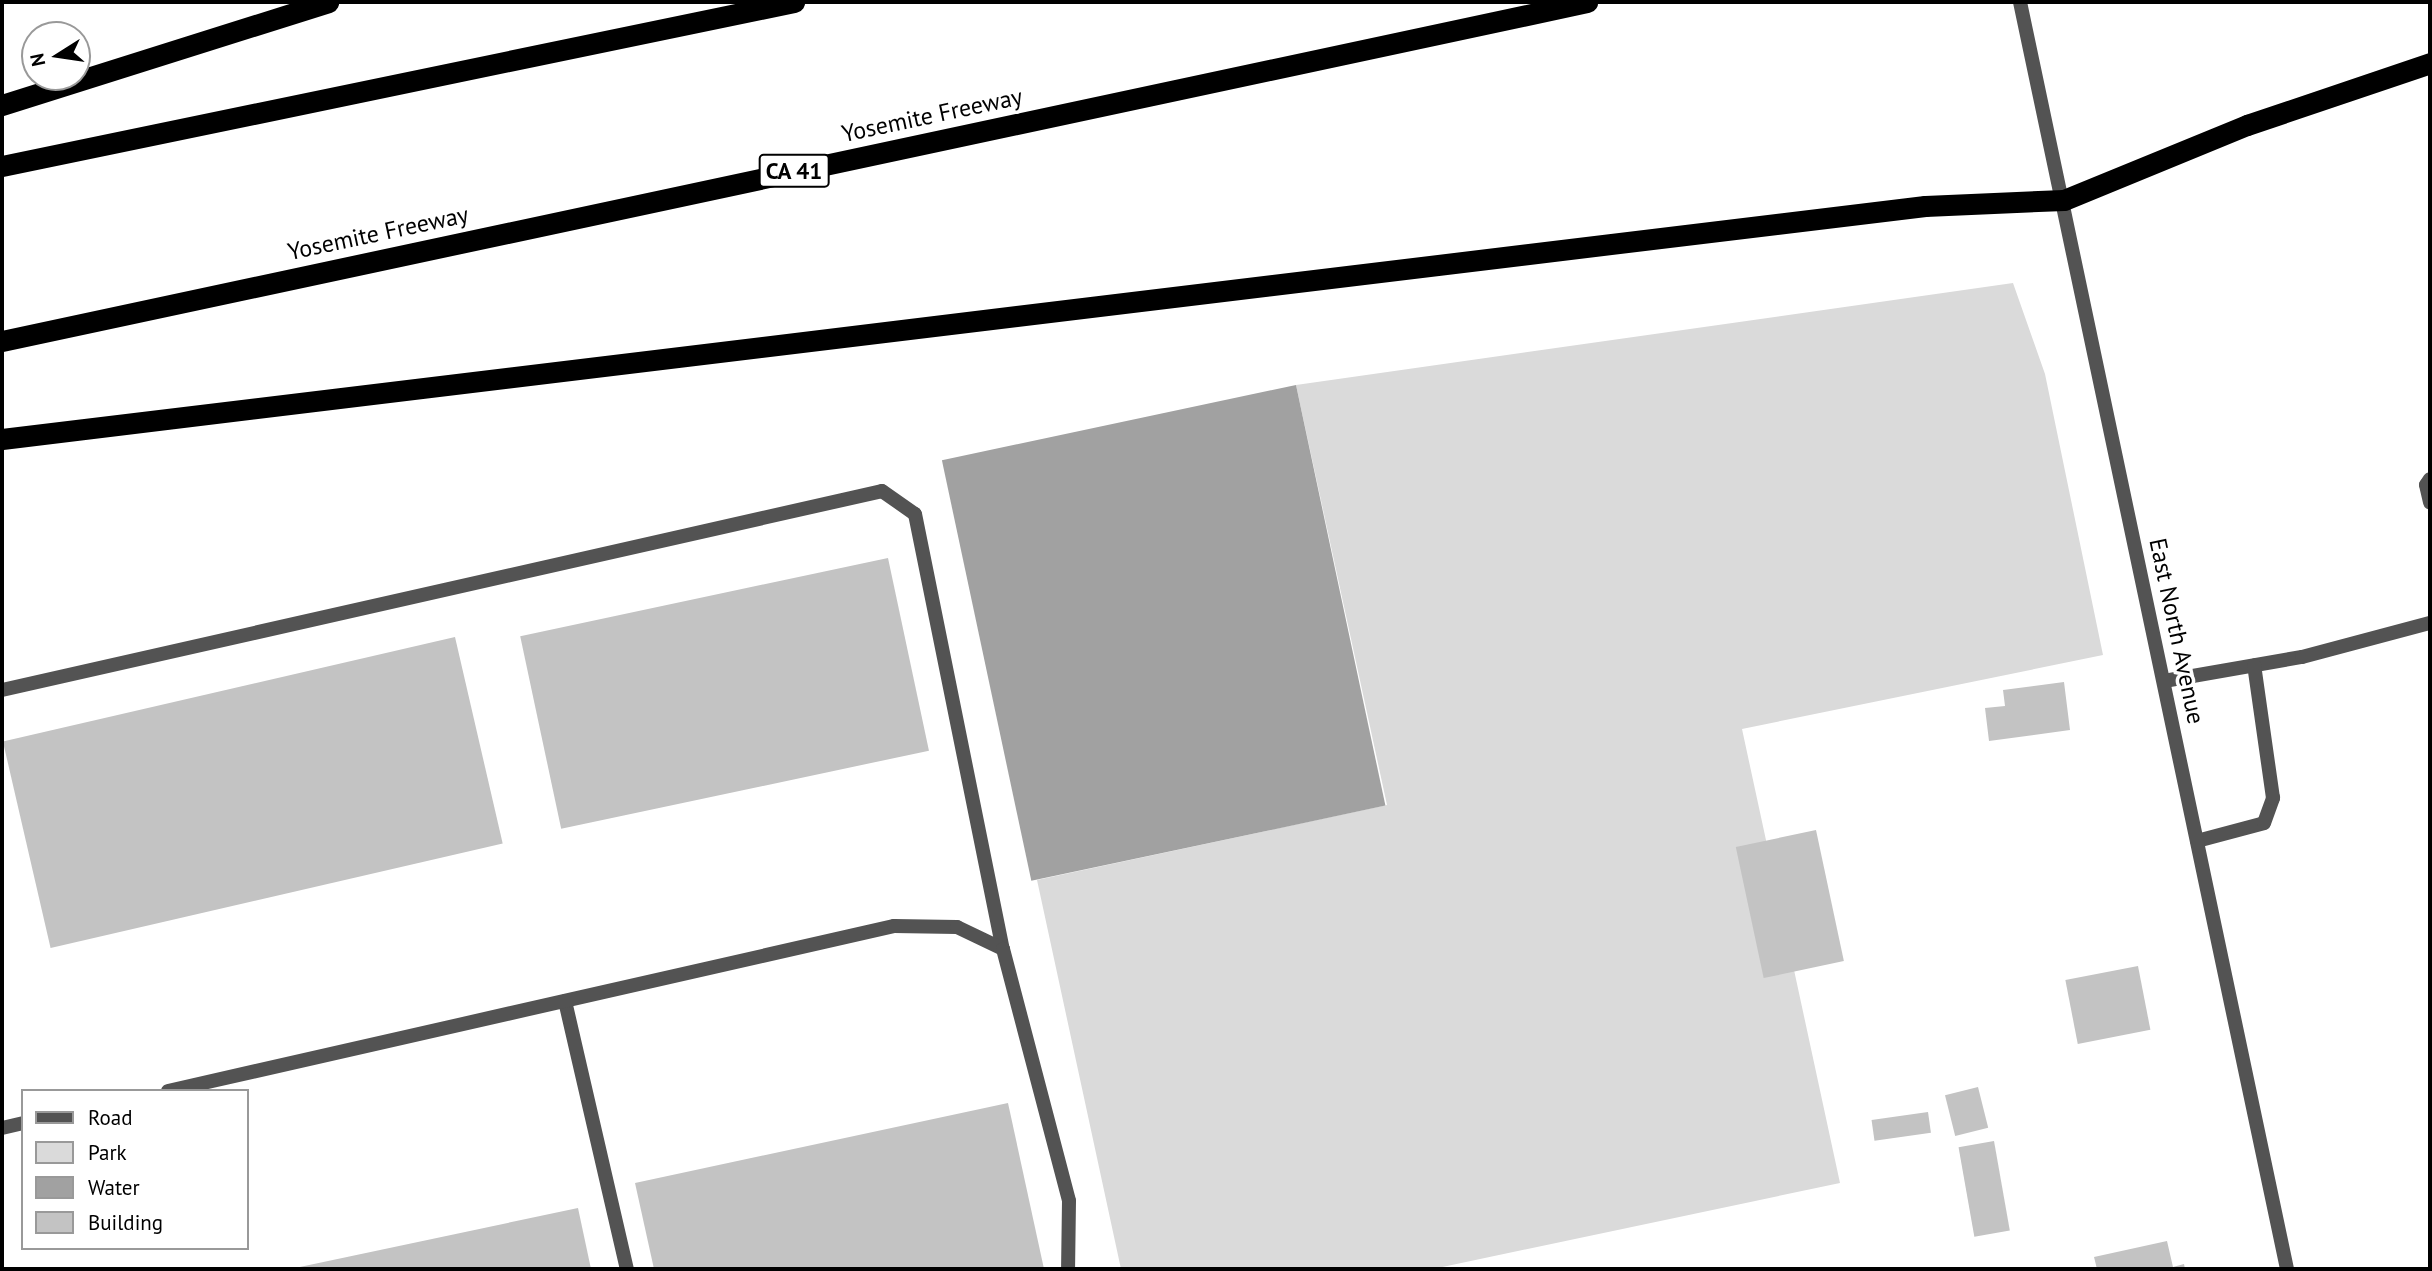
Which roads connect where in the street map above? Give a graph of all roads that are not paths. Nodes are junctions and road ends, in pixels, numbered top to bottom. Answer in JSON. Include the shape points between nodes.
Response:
{"nodes":[{"id":1,"x":328,"y":2,"type":"edge"},
{"id":2,"x":794,"y":2,"type":"edge"},
{"id":3,"x":1587,"y":2,"type":"edge"},
{"id":4,"x":2020,"y":2,"type":"edge"},
{"id":5,"x":2430,"y":63,"type":"edge"},
{"id":6,"x":2,"y":105,"type":"edge"},
{"id":7,"x":2,"y":166,"type":"edge"},
{"id":8,"x":2064,"y":200,"type":"junction"},
{"id":9,"x":2,"y":341,"type":"edge"},
{"id":10,"x":2,"y":439,"type":"edge"},
{"id":11,"x":2430,"y":479,"type":"edge"},
{"id":12,"x":2430,"y":503,"type":"edge"},
{"id":13,"x":2430,"y":623,"type":"edge"},
{"id":14,"x":2255,"y":665,"type":"junction"},
{"id":15,"x":2164,"y":681,"type":"junction"},
{"id":16,"x":2,"y":690,"type":"edge"},
{"id":17,"x":2197,"y":841,"type":"junction"},
{"id":18,"x":1003,"y":949,"type":"junction"},
{"id":19,"x":565,"y":1001,"type":"junction"},
{"id":20,"x":176,"y":1089,"type":"edge"},
{"id":21,"x":21,"y":1124,"type":"edge"},
{"id":22,"x":2,"y":1128,"type":"edge"},
{"id":23,"x":627,"y":1269,"type":"edge"},
{"id":24,"x":1068,"y":1269,"type":"edge"},
{"id":25,"x":2287,"y":1269,"type":"edge"}],
"edges":[{"from":1,"to":6,"type":"highway"},
{"from":2,"to":7,"type":"highway"},
{"from":3,"to":9,"type":"highway","name":"Yosemite Freeway","number":"CA 41"},
{"from":4,"to":8,"type":"street","name":"East North Avenue"},
{"from":5,"to":8,"type":"highway","via":[[2246,125]]},
{"from":8,"to":10,"type":"highway","via":[[1924,206]]},
{"from":8,"to":15,"type":"street","name":"East North Avenue"},
{"from":11,"to":12,"type":"street","via":[[2426,485]]},
{"from":13,"to":14,"type":"street"},
{"from":14,"to":15,"type":"street"},
{"from":14,"to":17,"type":"street","via":[[2273,798],[2264,823]]},
{"from":15,"to":17,"type":"street","name":"East North Avenue"},
{"from":16,"to":18,"type":"street","via":[[882,491],[915,513]]},
{"from":17,"to":25,"type":"street","name":"East North Avenue"},
{"from":18,"to":19,"type":"street","via":[[957,927],[894,926]]},
{"from":18,"to":24,"type":"street","via":[[1069,1201]]},
{"from":19,"to":20,"type":"street"},
{"from":19,"to":23,"type":"street"},
{"from":21,"to":22,"type":"street"}]}
